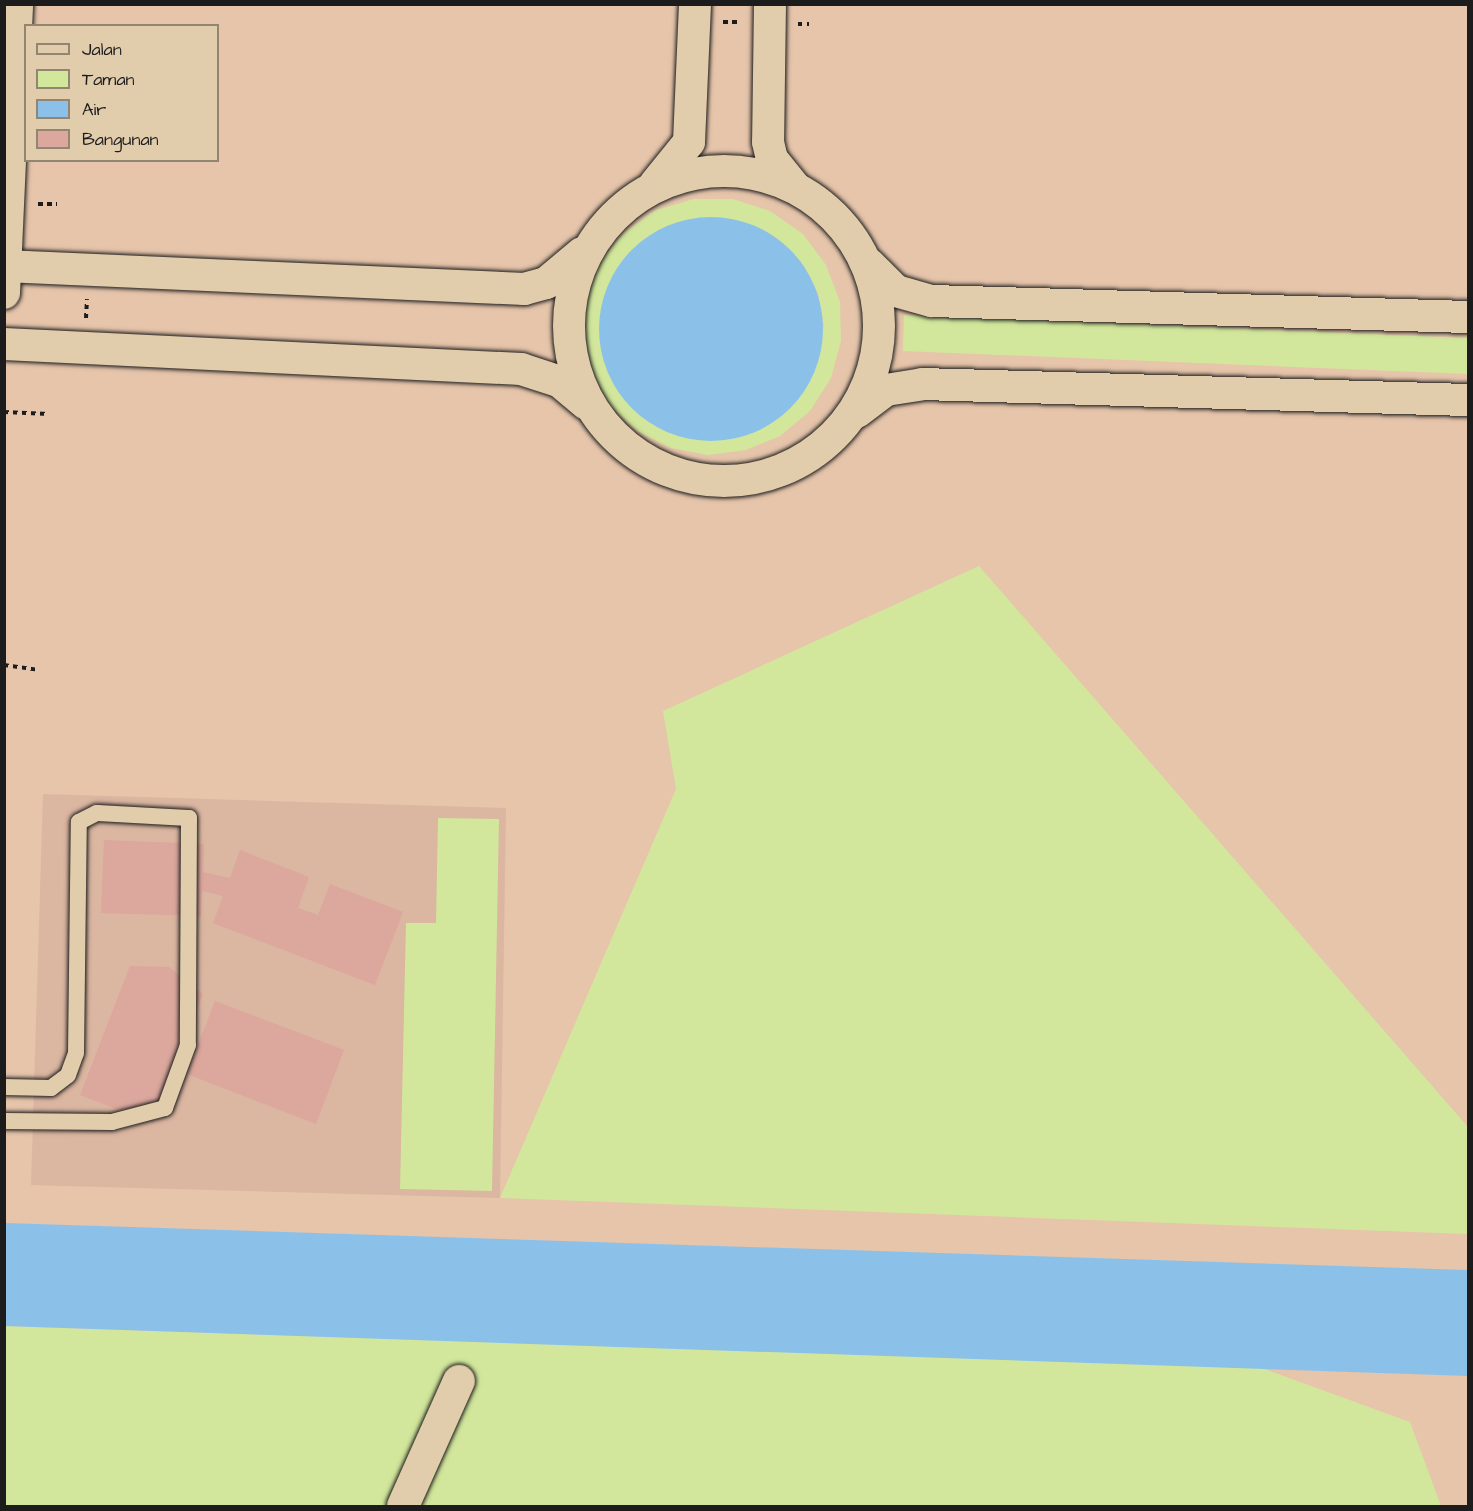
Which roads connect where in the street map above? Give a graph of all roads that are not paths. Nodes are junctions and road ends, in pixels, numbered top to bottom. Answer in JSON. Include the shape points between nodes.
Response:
{"nodes":[{"id":1,"x":17,"y":4,"type":"edge"},
{"id":2,"x":694,"y":13,"type":"edge"},
{"id":3,"x":770,"y":14,"type":"edge"},
{"id":4,"x":637,"y":196,"type":"junction"},
{"id":5,"x":816,"y":200,"type":"junction"},
{"id":6,"x":595,"y":236,"type":"junction"},
{"id":7,"x":858,"y":246,"type":"junction"},
{"id":8,"x":5,"y":275,"type":"edge"},
{"id":9,"x":1468,"y":317,"type":"edge"},
{"id":10,"x":4,"y":344,"type":"edge"},
{"id":11,"x":1468,"y":400,"type":"edge"},
{"id":12,"x":598,"y":419,"type":"junction"},
{"id":13,"x":844,"y":426,"type":"junction"},
{"id":14,"x":4,"y":1087,"type":"edge"},
{"id":15,"x":4,"y":1121,"type":"edge"},
{"id":16,"x":459,"y":1381,"type":"dead end"},
{"id":17,"x":403,"y":1506,"type":"edge"}],
"edges":[{"from":1,"to":8,"type":"street"},
{"from":2,"to":4,"type":"street","via":[[689,142],[673,167]]},
{"from":3,"to":5,"type":"street","via":[[772,159],[794,186]]},
{"from":4,"to":5,"type":"street","via":[[690,173],[766,175]]},
{"from":4,"to":6,"type":"street"},
{"from":5,"to":7,"type":"street"},
{"from":6,"to":8,"type":"street","via":[[559,275],[525,289],[88,270]]},
{"from":6,"to":12,"type":"street","via":[[571,288],[567,329],[573,369]]},
{"from":7,"to":9,"type":"street","via":[[876,275],[896,291],[932,301]]},
{"from":7,"to":13,"type":"street","via":[[878,297],[880,336],[872,376]]},
{"from":10,"to":12,"type":"street","via":[[521,369],[559,381]]},
{"from":11,"to":13,"type":"street","via":[[922,384],[886,390]]},
{"from":12,"to":13,"type":"street","via":[[640,457],[692,478],[748,480],[801,461]]},
{"from":14,"to":15,"type":"lane","via":[[51,1088],[68,1075],[76,1053],[79,822],[97,813],[189,818],[188,1045],[165,1108],[112,1122]]},
{"from":16,"to":17,"type":"street"}]}
